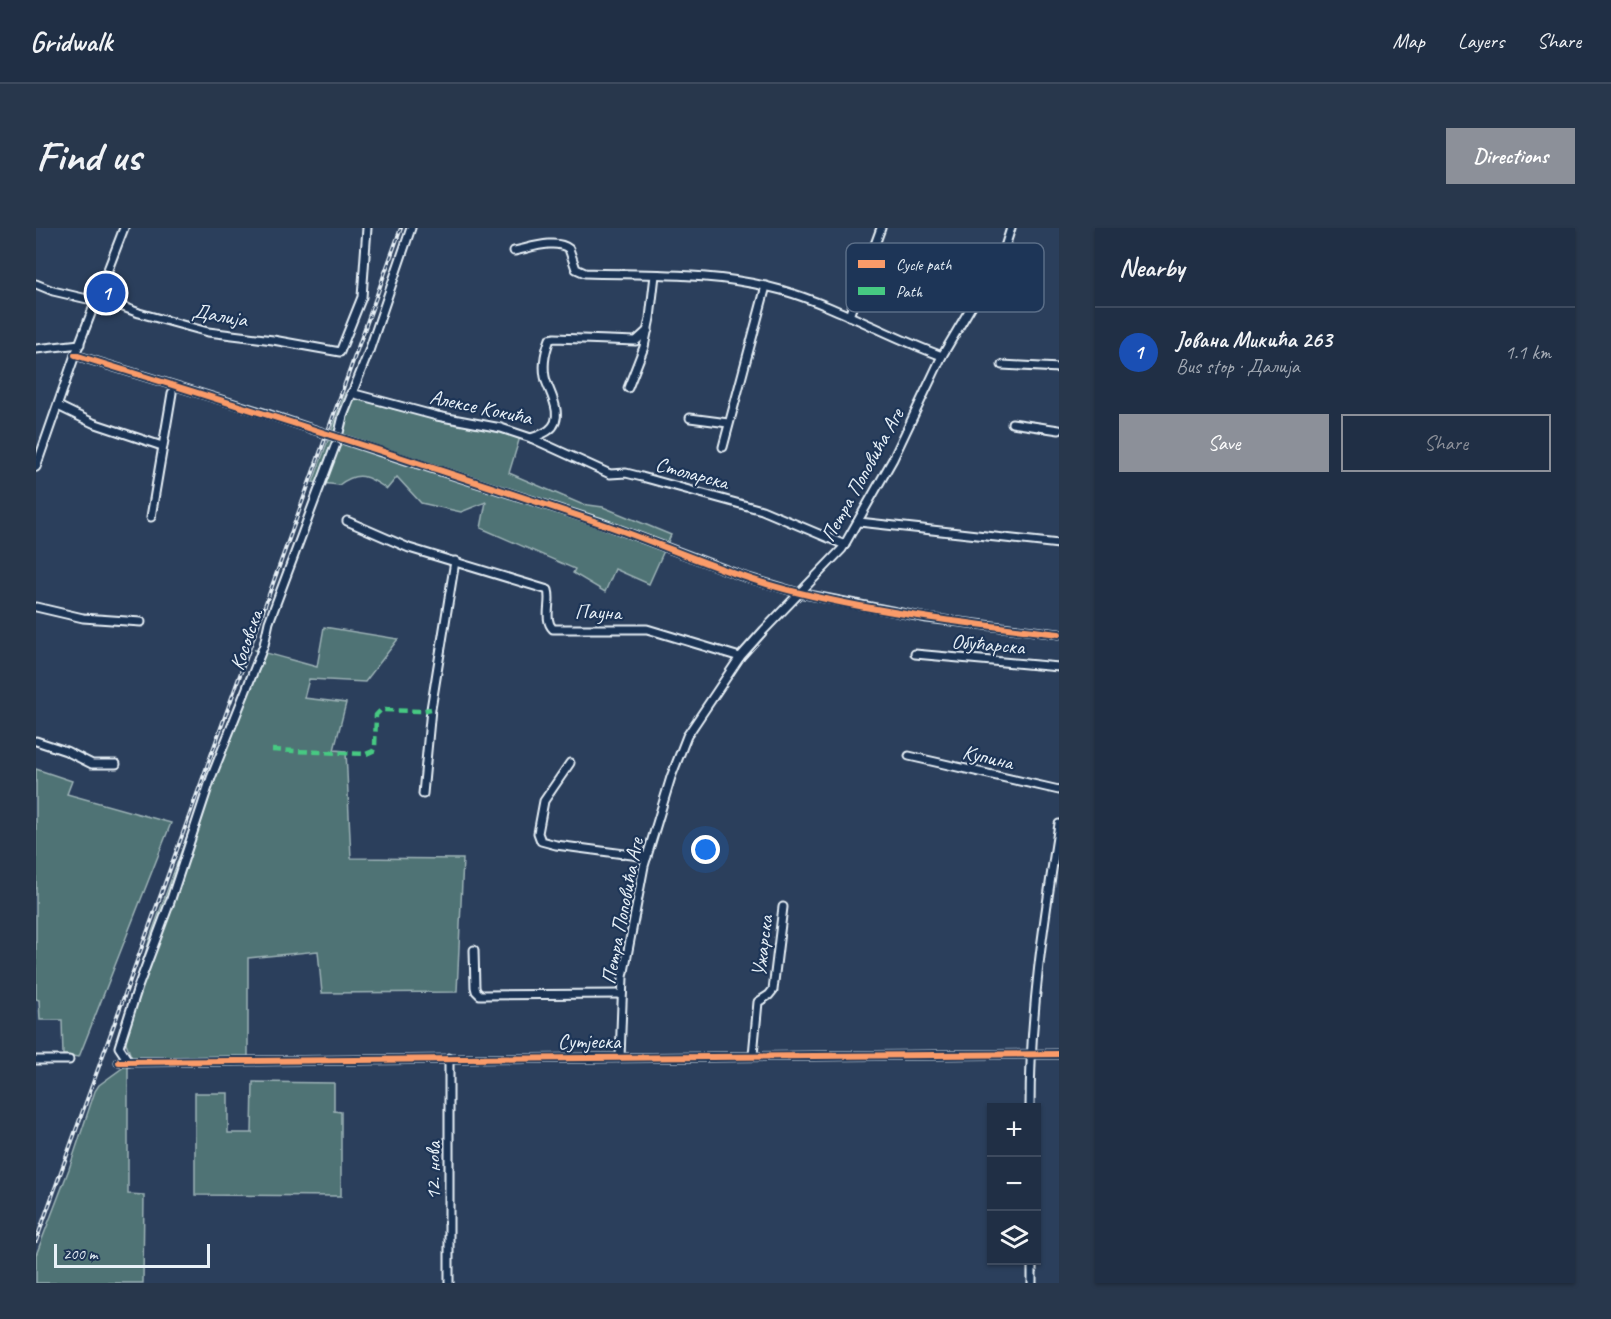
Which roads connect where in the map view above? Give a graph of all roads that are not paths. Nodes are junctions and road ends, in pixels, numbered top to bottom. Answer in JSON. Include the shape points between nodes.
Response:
{"nodes":[{"id":1,"x":124,"y":228,"type":"edge"},
{"id":2,"x":367,"y":228,"type":"edge"},
{"id":3,"x":411,"y":228,"type":"edge"},
{"id":4,"x":882,"y":228,"type":"edge"},
{"id":5,"x":1011,"y":228,"type":"edge"},
{"id":6,"x":876,"y":243,"type":"edge"},
{"id":7,"x":1006,"y":243,"type":"edge"},
{"id":8,"x":514,"y":252,"type":"dead end"},
{"id":9,"x":655,"y":275,"type":"junction"},
{"id":10,"x":36,"y":284,"type":"edge"},
{"id":11,"x":765,"y":286,"type":"junction"},
{"id":12,"x":96,"y":299,"type":"junction"},
{"id":13,"x":850,"y":312,"type":"edge"},
{"id":14,"x":968,"y":312,"type":"edge"},
{"id":15,"x":849,"y":316,"type":"junction"},
{"id":16,"x":648,"y":330,"type":"junction"},
{"id":17,"x":80,"y":344,"type":"junction"},
{"id":18,"x":36,"y":350,"type":"edge"},
{"id":19,"x":75,"y":355,"type":"junction"},
{"id":20,"x":942,"y":356,"type":"junction"},
{"id":21,"x":1002,"y":364,"type":"dead end"},
{"id":22,"x":1059,"y":368,"type":"edge"},
{"id":23,"x":628,"y":388,"type":"dead end"},
{"id":24,"x":172,"y":393,"type":"dead end"},
{"id":25,"x":351,"y":393,"type":"junction"},
{"id":26,"x":58,"y":406,"type":"junction"},
{"id":27,"x":690,"y":418,"type":"dead end"},
{"id":28,"x":728,"y":423,"type":"junction"},
{"id":29,"x":1012,"y":423,"type":"dead end"},
{"id":30,"x":1059,"y":430,"type":"edge"},
{"id":31,"x":531,"y":438,"type":"junction"},
{"id":32,"x":162,"y":446,"type":"junction"},
{"id":33,"x":723,"y":447,"type":"dead end"},
{"id":34,"x":36,"y":467,"type":"edge"},
{"id":35,"x":151,"y":517,"type":"dead end"},
{"id":36,"x":347,"y":521,"type":"dead end"},
{"id":37,"x":859,"y":522,"type":"junction"},
{"id":38,"x":1059,"y":544,"type":"edge"},
{"id":39,"x":845,"y":545,"type":"junction"},
{"id":40,"x":455,"y":561,"type":"junction"},
{"id":41,"x":799,"y":593,"type":"junction"},
{"id":42,"x":36,"y":608,"type":"edge"},
{"id":43,"x":141,"y":622,"type":"dead end"},
{"id":44,"x":1059,"y":634,"type":"edge"},
{"id":45,"x":915,"y":654,"type":"dead end"},
{"id":46,"x":740,"y":657,"type":"junction"},
{"id":47,"x":1059,"y":667,"type":"edge"},
{"id":48,"x":36,"y":741,"type":"edge"},
{"id":49,"x":909,"y":756,"type":"dead end"},
{"id":50,"x":570,"y":763,"type":"dead end"},
{"id":51,"x":116,"y":764,"type":"dead end"},
{"id":52,"x":1059,"y":790,"type":"edge"},
{"id":53,"x":423,"y":794,"type":"dead end"},
{"id":54,"x":1059,"y":829,"type":"edge"},
{"id":55,"x":647,"y":857,"type":"junction"},
{"id":56,"x":783,"y":907,"type":"dead end"},
{"id":57,"x":474,"y":950,"type":"dead end"},
{"id":58,"x":622,"y":994,"type":"junction"},
{"id":59,"x":1030,"y":1054,"type":"junction"},
{"id":60,"x":1059,"y":1054,"type":"edge"},
{"id":61,"x":753,"y":1055,"type":"junction"},
{"id":62,"x":449,"y":1058,"type":"junction"},
{"id":63,"x":620,"y":1058,"type":"junction"},
{"id":64,"x":36,"y":1060,"type":"edge"},
{"id":65,"x":69,"y":1060,"type":"dead end"},
{"id":66,"x":119,"y":1062,"type":"dead end"},
{"id":67,"x":129,"y":1062,"type":"junction"},
{"id":68,"x":1030,"y":1103,"type":"edge"},
{"id":69,"x":1032,"y":1265,"type":"edge"},
{"id":70,"x":449,"y":1283,"type":"edge"},
{"id":71,"x":1032,"y":1283,"type":"edge"}],
"edges":[{"from":1,"to":12,"type":"street"},
{"from":2,"to":12,"type":"street","name":"Далија","via":[[362,297],[340,352],[207,332]]},
{"from":3,"to":25,"type":"street","name":"Косовска"},
{"from":4,"to":6,"type":"street"},
{"from":5,"to":7,"type":"street","name":"Петра Поповића Аге"},
{"from":8,"to":9,"type":"street","via":[[560,244],[569,249],[580,272]]},
{"from":9,"to":11,"type":"street","via":[[709,277]]},
{"from":9,"to":16,"type":"street"},
{"from":10,"to":12,"type":"street","name":"Далија"},
{"from":11,"to":15,"type":"street"},
{"from":11,"to":28,"type":"street"},
{"from":12,"to":17,"type":"street"},
{"from":13,"to":15,"type":"street"},
{"from":14,"to":20,"type":"street","name":"Петра Поповића Аге"},
{"from":15,"to":20,"type":"street"},
{"from":16,"to":23,"type":"street"},
{"from":16,"to":31,"type":"street","name":"Алексе Кокића","via":[[636,341],[550,339],[544,354],[546,379],[556,402],[556,420],[550,430]]},
{"from":17,"to":18,"type":"street"},
{"from":17,"to":19,"type":"street"},
{"from":19,"to":26,"type":"street"},
{"from":19,"to":41,"type":"street","bridge":true,"via":[[599,522],[742,576]]},
{"from":20,"to":37,"type":"street","name":"Петра Поповића Аге"},
{"from":21,"to":22,"type":"street"},
{"from":24,"to":32,"type":"street"},
{"from":25,"to":31,"type":"street","name":"Алексе Кокића"},
{"from":25,"to":67,"type":"street","name":"Косовска","via":[[337,441],[268,622],[264,645],[211,778],[138,987],[119,1047]]},
{"from":26,"to":32,"type":"street","via":[[93,423]]},
{"from":26,"to":34,"type":"street"},
{"from":27,"to":28,"type":"street"},
{"from":28,"to":33,"type":"street"},
{"from":29,"to":30,"type":"street"},
{"from":31,"to":39,"type":"street","name":"Столарска","via":[[610,474],[626,473],[762,510]]},
{"from":32,"to":35,"type":"street"},
{"from":36,"to":40,"type":"street","name":"Пауна","via":[[409,548]]},
{"from":37,"to":38,"type":"street"},
{"from":37,"to":39,"type":"street","name":"Петра Поповића Аге"},
{"from":39,"to":41,"type":"street","name":"Петра Поповића Аге"},
{"from":40,"to":46,"type":"street","name":"Пауна","via":[[548,590],[548,620],[553,629],[647,629]]},
{"from":40,"to":53,"type":"street","via":[[431,709]]},
{"from":41,"to":44,"type":"street","via":[[927,618]]},
{"from":41,"to":46,"type":"street","name":"Петра Поповића Аге"},
{"from":42,"to":43,"type":"street","via":[[83,618]]},
{"from":45,"to":47,"type":"street","name":"Обућарска"},
{"from":46,"to":55,"type":"street","name":"Петра Поповића Аге","via":[[687,736]]},
{"from":48,"to":51,"type":"street","via":[[92,764]]},
{"from":49,"to":52,"type":"street","name":"Купина"},
{"from":50,"to":55,"type":"street","via":[[544,801],[538,833],[541,841]]},
{"from":54,"to":59,"type":"street","via":[[1038,958]]},
{"from":55,"to":58,"type":"street","name":"Петра Поповића Аге"},
{"from":56,"to":61,"type":"street","name":"Ужарска","via":[[773,990],[758,1002]]},
{"from":57,"to":58,"type":"street","via":[[475,987],[479,994]]},
{"from":58,"to":63,"type":"street","name":"Петра Поповића Аге"},
{"from":59,"to":60,"type":"street","name":"Сутјеска"},
{"from":59,"to":61,"type":"street","name":"Сутјеска"},
{"from":59,"to":68,"type":"street"},
{"from":61,"to":63,"type":"street","name":"Сутјеска"},
{"from":62,"to":63,"type":"street","name":"Сутјеска"},
{"from":62,"to":67,"type":"street","name":"Сутјеска"},
{"from":62,"to":70,"type":"street","name":"12. нова"},
{"from":64,"to":65,"type":"street"},
{"from":66,"to":67,"type":"street","name":"Сутјеска"},
{"from":69,"to":71,"type":"street"}]}
